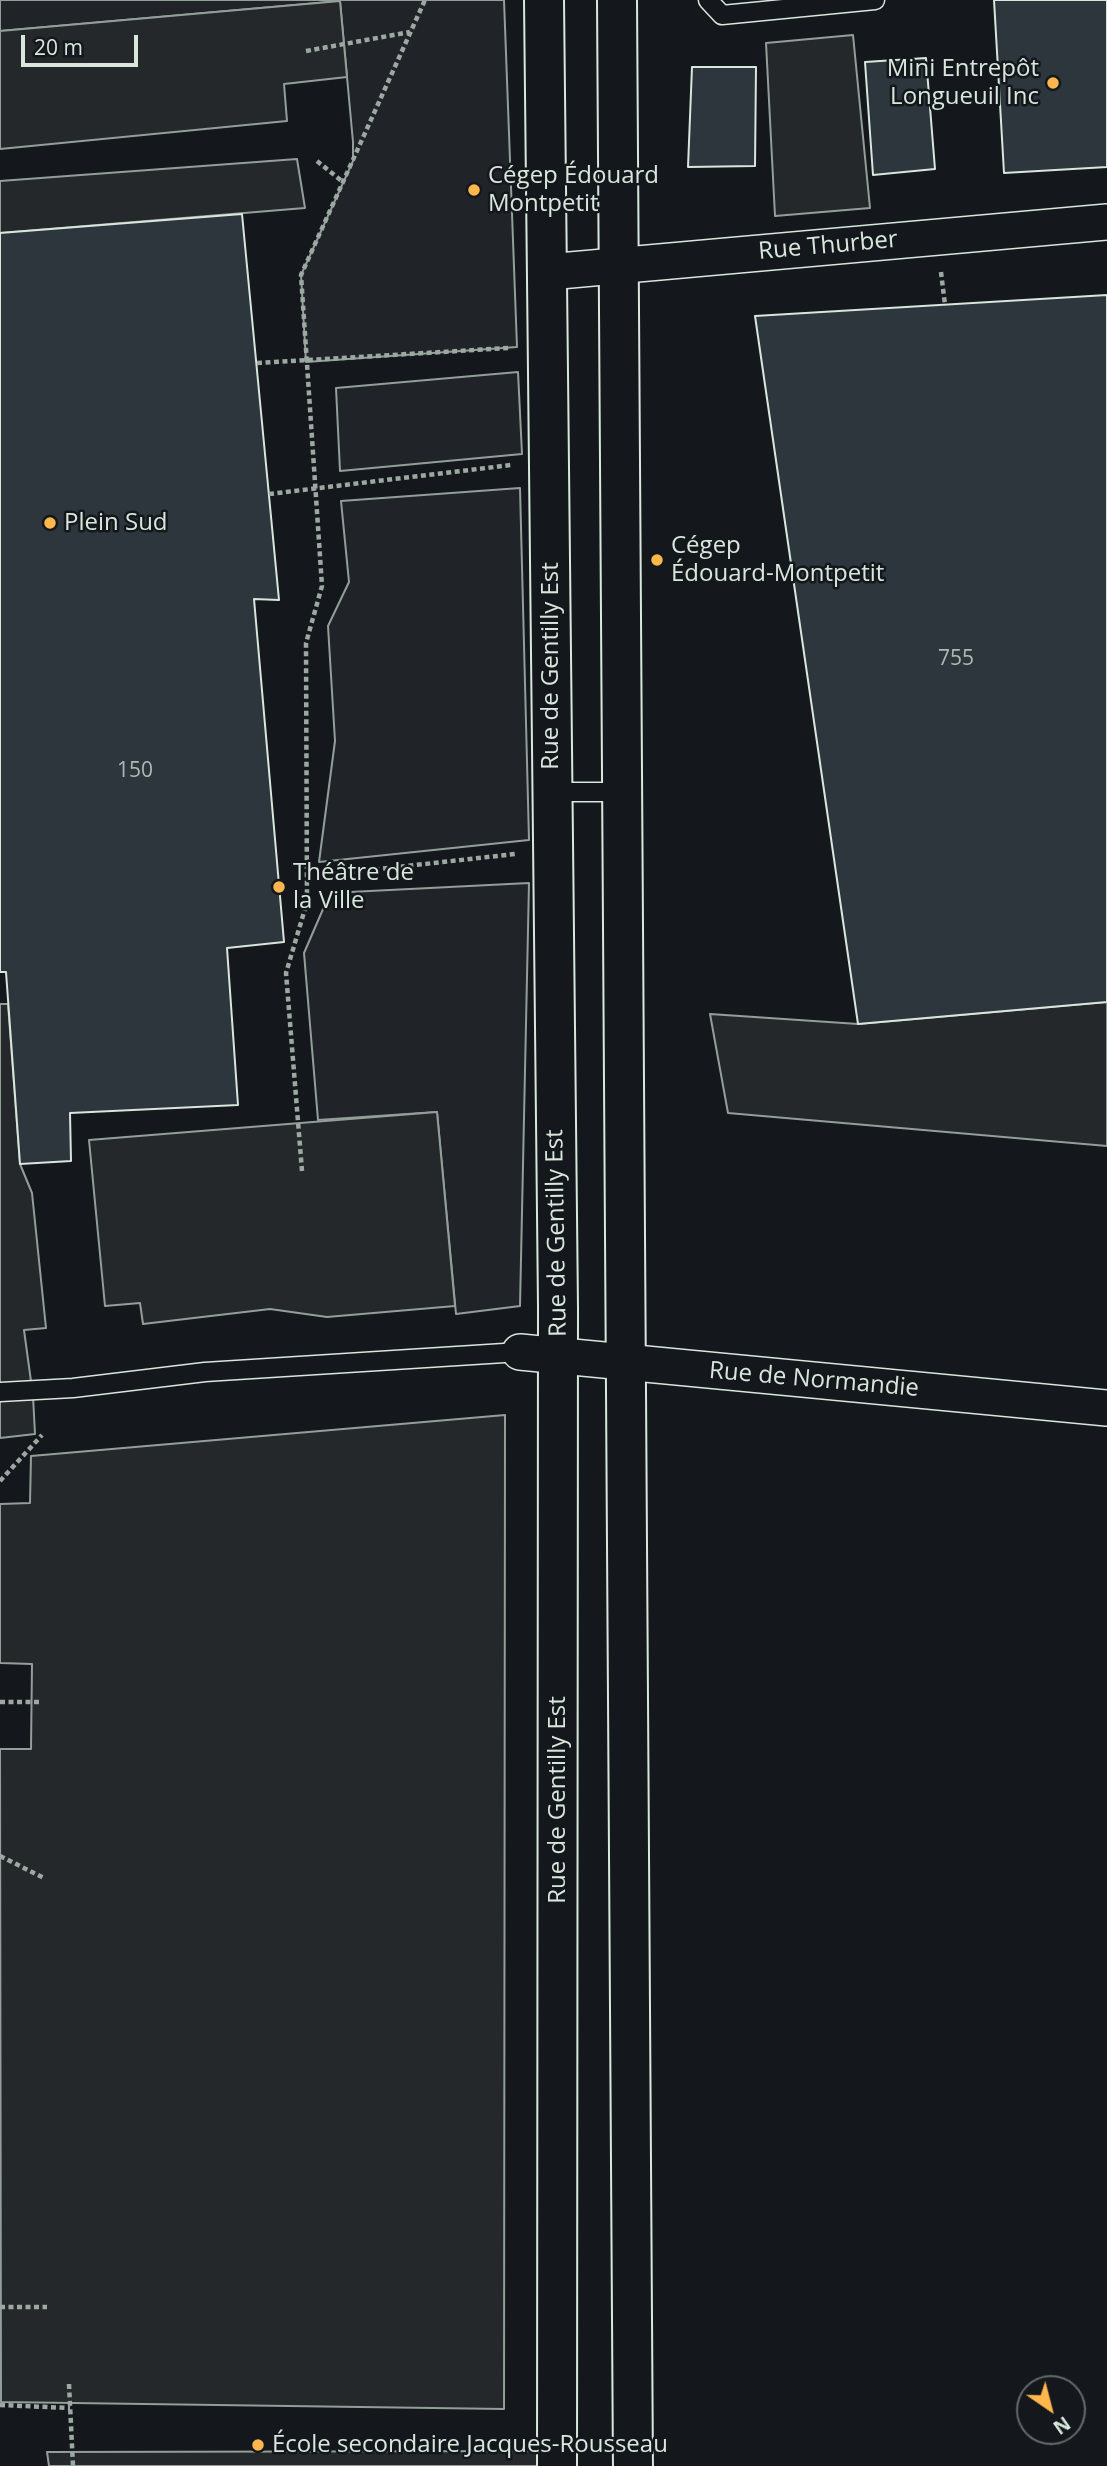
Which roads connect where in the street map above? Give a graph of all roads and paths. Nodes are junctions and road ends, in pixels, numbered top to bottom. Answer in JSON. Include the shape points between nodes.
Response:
{"nodes":[{"id":1,"x":425,"y":0,"type":"edge"},
{"id":2,"x":544,"y":0,"type":"edge"},
{"id":3,"x":617,"y":0,"type":"edge"},
{"id":4,"x":708,"y":0,"type":"edge"},
{"id":5,"x":876,"y":0,"type":"edge"},
{"id":6,"x":410,"y":32,"type":"junction"},
{"id":7,"x":306,"y":51,"type":"dead end"},
{"id":8,"x":317,"y":161,"type":"dead end"},
{"id":9,"x":343,"y":182,"type":"junction"},
{"id":10,"x":1107,"y":222,"type":"edge"},
{"id":11,"x":618,"y":264,"type":"junction"},
{"id":12,"x":548,"y":272,"type":"junction"},
{"id":13,"x":517,"y":347,"type":"dead end"},
{"id":14,"x":306,"y":362,"type":"junction"},
{"id":15,"x":257,"y":363,"type":"dead end"},
{"id":16,"x":519,"y":464,"type":"dead end"},
{"id":17,"x":316,"y":490,"type":"junction"},
{"id":18,"x":269,"y":494,"type":"dead end"},
{"id":19,"x":551,"y":792,"type":"junction"},
{"id":20,"x":622,"y":792,"type":"junction"},
{"id":21,"x":516,"y":854,"type":"dead end"},
{"id":22,"x":307,"y":877,"type":"junction"},
{"id":23,"x":302,"y":1171,"type":"dead end"},
{"id":24,"x":520,"y":1352,"type":"joint"},
{"id":25,"x":558,"y":1355,"type":"junction"},
{"id":26,"x":625,"y":1362,"type":"junction"},
{"id":27,"x":0,"y":1392,"type":"edge"},
{"id":28,"x":1107,"y":1408,"type":"edge"},
{"id":29,"x":42,"y":1435,"type":"dead end"},
{"id":30,"x":0,"y":1481,"type":"edge"},
{"id":31,"x":0,"y":1702,"type":"edge"},
{"id":32,"x":42,"y":1702,"type":"dead end"},
{"id":33,"x":0,"y":1856,"type":"edge"},
{"id":34,"x":44,"y":1878,"type":"dead end"},
{"id":35,"x":0,"y":2307,"type":"edge"},
{"id":36,"x":47,"y":2307,"type":"dead end"},
{"id":37,"x":69,"y":2384,"type":"dead end"},
{"id":38,"x":0,"y":2405,"type":"edge"},
{"id":39,"x":70,"y":2407,"type":"junction"},
{"id":40,"x":73,"y":2466,"type":"edge"},
{"id":41,"x":557,"y":2466,"type":"edge"},
{"id":42,"x":633,"y":2466,"type":"edge"}],
"edges":[{"from":1,"to":6,"type":"path"},
{"from":2,"to":12,"type":"street","name":"Rue de Gentilly Est"},
{"from":3,"to":11,"type":"street"},
{"from":4,"to":5,"type":"lane","via":[[722,15]]},
{"from":6,"to":7,"type":"path"},
{"from":6,"to":9,"type":"path"},
{"from":8,"to":9,"type":"path"},
{"from":9,"to":14,"type":"path","via":[[301,275]]},
{"from":10,"to":11,"type":"street","name":"Rue Thurber"},
{"from":11,"to":12,"type":"street","name":"Rue Thurber"},
{"from":11,"to":20,"type":"street"},
{"from":12,"to":19,"type":"street","name":"Rue de Gentilly Est"},
{"from":13,"to":14,"type":"path"},
{"from":14,"to":15,"type":"path"},
{"from":14,"to":17,"type":"path"},
{"from":16,"to":17,"type":"path"},
{"from":17,"to":18,"type":"path"},
{"from":17,"to":22,"type":"path","via":[[322,586],[306,643]]},
{"from":19,"to":20,"type":"lane"},
{"from":19,"to":25,"type":"street","name":"Rue de Gentilly Est"},
{"from":20,"to":26,"type":"street"},
{"from":21,"to":22,"type":"path"},
{"from":22,"to":23,"type":"path","via":[[307,902],[286,973]]},
{"from":24,"to":25,"type":"street","name":"Rue de Normandie"},
{"from":24,"to":27,"type":"lane","via":[[194,1373]]},
{"from":25,"to":26,"type":"street","name":"Rue de Normandie"},
{"from":25,"to":41,"type":"street","name":"Rue de Gentilly Est"},
{"from":26,"to":28,"type":"street","name":"Rue de Normandie"},
{"from":26,"to":42,"type":"street"},
{"from":29,"to":30,"type":"path"},
{"from":31,"to":32,"type":"path"},
{"from":33,"to":34,"type":"path"},
{"from":35,"to":36,"type":"path"},
{"from":37,"to":39,"type":"path"},
{"from":38,"to":39,"type":"path"},
{"from":39,"to":40,"type":"path"}]}
